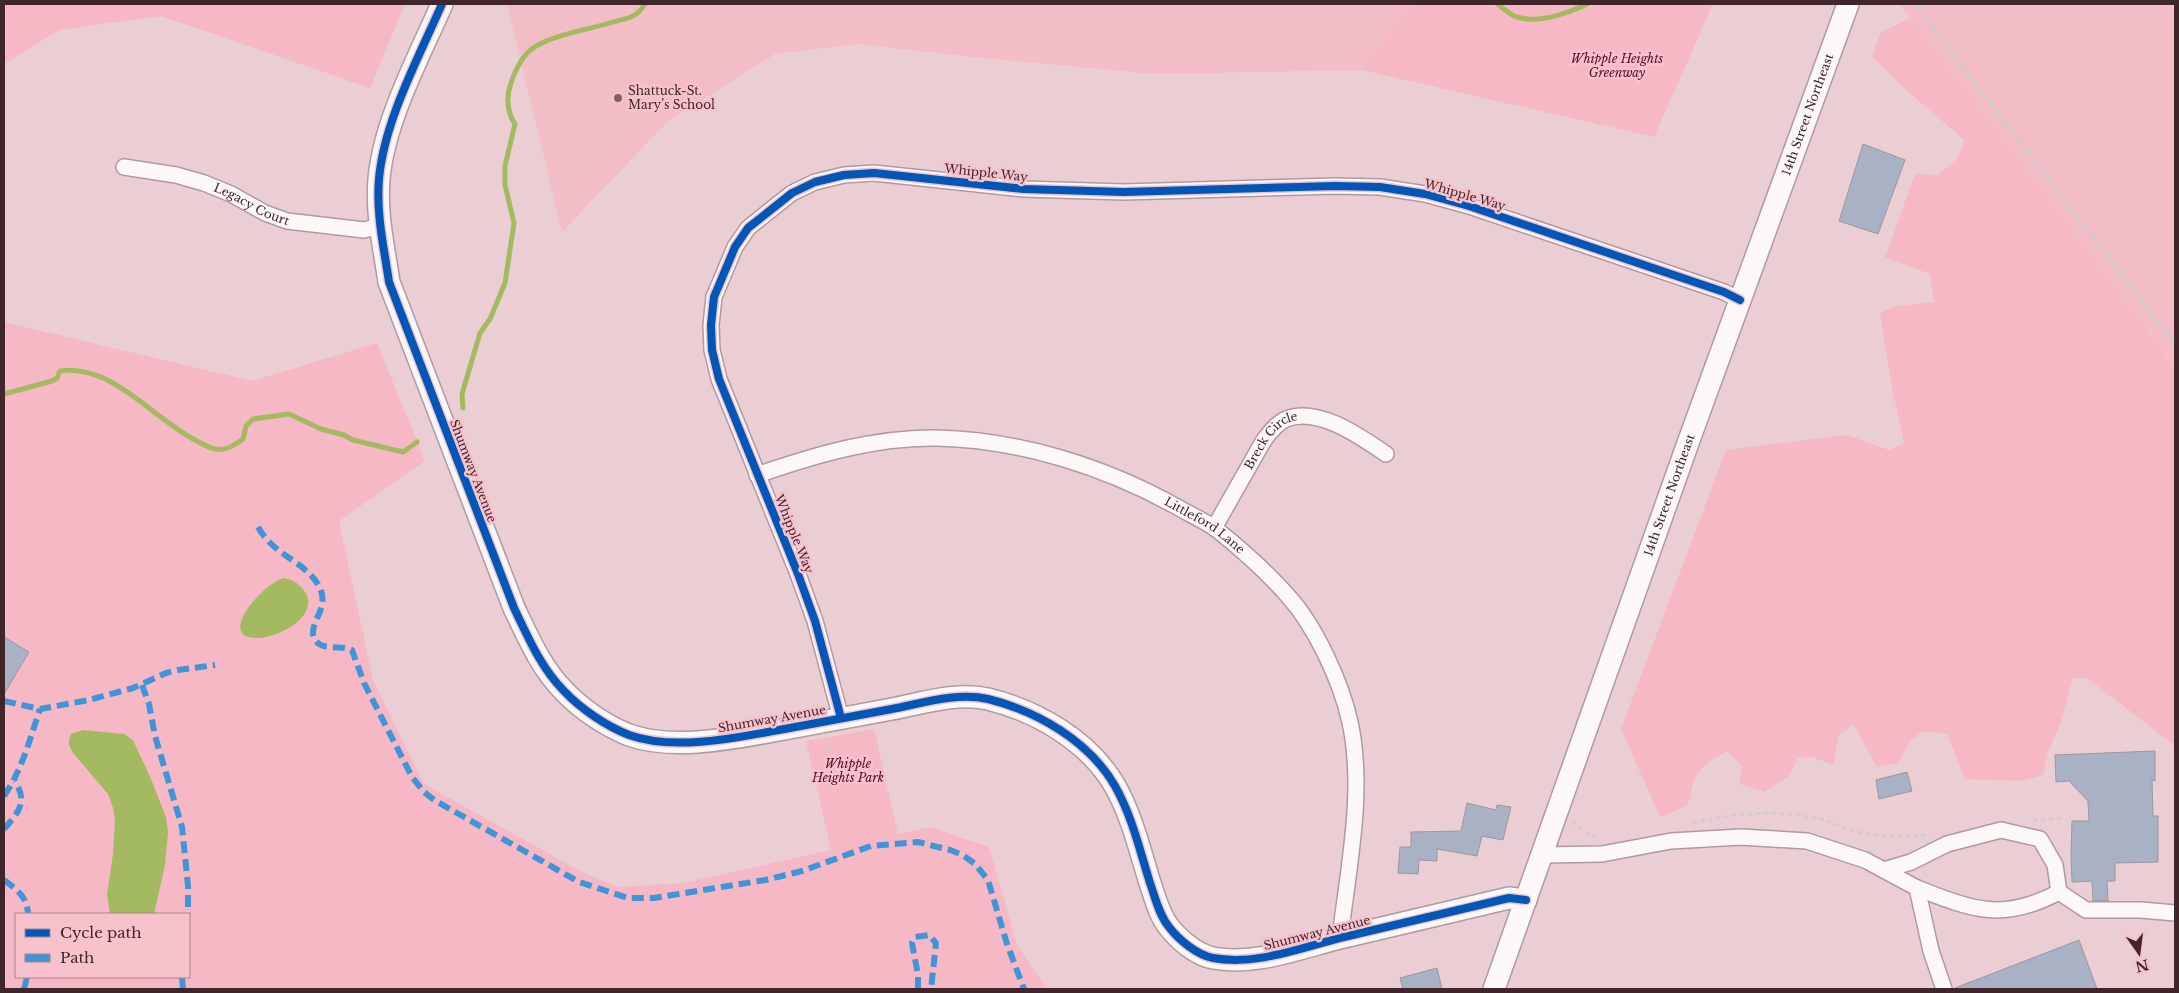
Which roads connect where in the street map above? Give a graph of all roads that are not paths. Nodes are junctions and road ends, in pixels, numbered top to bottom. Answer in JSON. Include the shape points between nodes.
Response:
{"nodes":[{"id":1,"x":442,"y":4,"type":"edge"},
{"id":2,"x":1848,"y":4,"type":"edge"},
{"id":3,"x":124,"y":166,"type":"dead end"},
{"id":4,"x":380,"y":226,"type":"junction"},
{"id":5,"x":1740,"y":300,"type":"junction"},
{"id":6,"x":1386,"y":454,"type":"dead end"},
{"id":7,"x":757,"y":475,"type":"junction"},
{"id":8,"x":1214,"y":528,"type":"junction"},
{"id":9,"x":841,"y":718,"type":"junction"},
{"id":10,"x":1542,"y":855,"type":"junction"},
{"id":11,"x":1884,"y":870,"type":"junction"},
{"id":12,"x":1917,"y":888,"type":"junction"},
{"id":13,"x":2059,"y":892,"type":"junction"},
{"id":14,"x":1526,"y":900,"type":"junction"},
{"id":15,"x":2175,"y":913,"type":"edge"},
{"id":16,"x":1340,"y":938,"type":"junction"},
{"id":17,"x":1494,"y":989,"type":"edge"},
{"id":18,"x":1944,"y":989,"type":"edge"}],
"edges":[{"from":1,"to":4,"type":"street","name":"Shumway Avenue","via":[[406,85],[388,140],[379,179]]},
{"from":2,"to":5,"type":"street","name":"14th Street Northeast"},
{"from":3,"to":4,"type":"street","name":"Legacy Court","via":[[204,183],[286,221],[364,230]]},
{"from":4,"to":9,"type":"street","name":"Shumway Avenue","via":[[389,282],[399,311],[507,591],[531,644],[563,691],[605,723],[629,735],[654,740],[722,740]]},
{"from":5,"to":7,"type":"street","name":"Whipple Way","via":[[1469,206],[1425,194],[1380,187],[1124,192],[1024,189],[874,173],[844,175],[815,182],[792,193],[748,228],[735,247],[714,297],[712,350],[719,379]]},
{"from":5,"to":10,"type":"street","name":"14th Street Northeast"},
{"from":6,"to":8,"type":"street","name":"Breck Circle","via":[[1351,430],[1315,417],[1286,419],[1264,440]]},
{"from":7,"to":8,"type":"street","name":"Littleford Lane","via":[[838,450],[887,441],[936,438],[985,442],[1044,453],[1096,469],[1152,493]]},
{"from":7,"to":9,"type":"street","name":"Whipple Way","via":[[798,574]]},
{"from":8,"to":16,"type":"street","name":"Littleford Lane","via":[[1289,597],[1314,633],[1350,721],[1357,768]]},
{"from":9,"to":16,"type":"street","name":"Shumway Avenue","via":[[934,700],[978,697],[1038,716],[1062,730],[1082,748],[1114,785],[1127,812],[1160,910],[1168,926],[1187,945],[1210,958],[1257,959]]},
{"from":10,"to":11,"type":"street","via":[[1602,854],[1671,841],[1741,838],[1807,841],[1865,860]]},
{"from":10,"to":14,"type":"street","name":"14th Street Northeast"},
{"from":11,"to":12,"type":"street"},
{"from":11,"to":13,"type":"street","via":[[1911,862],[1947,844],[2001,830],[2040,839],[2055,865]]},
{"from":12,"to":13,"type":"street","via":[[1961,906],[1999,911],[2036,904]]},
{"from":12,"to":18,"type":"street"},
{"from":13,"to":15,"type":"street","via":[[2086,910]]},
{"from":14,"to":16,"type":"street","name":"Shumway Avenue","via":[[1509,898]]},
{"from":14,"to":17,"type":"street","name":"14th Street Northeast"}]}
